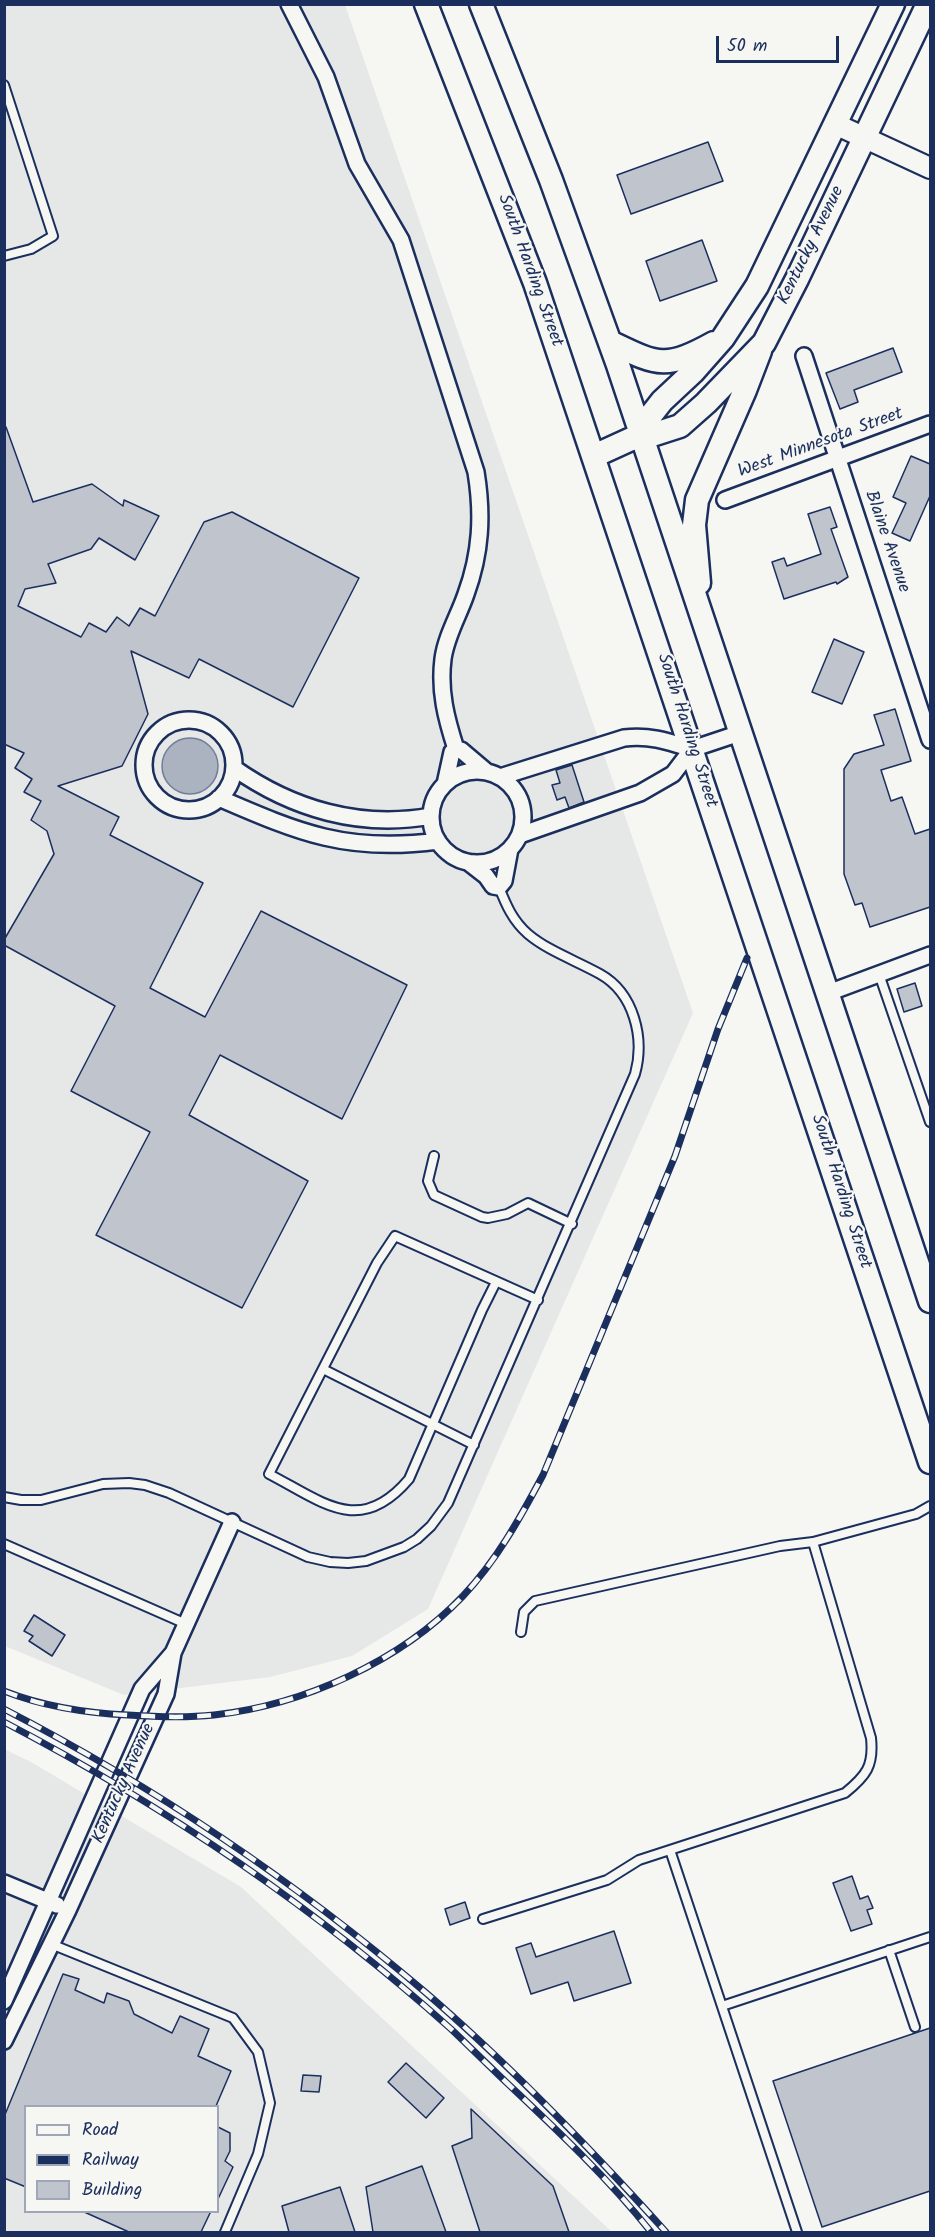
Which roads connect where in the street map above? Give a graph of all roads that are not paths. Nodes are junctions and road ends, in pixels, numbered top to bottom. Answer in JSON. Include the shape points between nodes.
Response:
{"nodes":[{"id":1,"x":289,"y":4,"type":"edge"},
{"id":2,"x":426,"y":4,"type":"edge"},
{"id":3,"x":481,"y":4,"type":"edge"},
{"id":4,"x":893,"y":4,"type":"edge"},
{"id":5,"x":928,"y":4,"type":"edge"},
{"id":6,"x":4,"y":85,"type":"edge"},
{"id":7,"x":836,"y":124,"type":"junction"},
{"id":8,"x":864,"y":138,"type":"junction"},
{"id":9,"x":930,"y":168,"type":"edge"},
{"id":10,"x":4,"y":256,"type":"edge"},
{"id":11,"x":723,"y":338,"type":"junction"},
{"id":12,"x":610,"y":342,"type":"junction"},
{"id":13,"x":764,"y":343,"type":"junction"},
{"id":14,"x":804,"y":356,"type":"dead end"},
{"id":15,"x":930,"y":424,"type":"edge"},
{"id":16,"x":640,"y":435,"type":"junction"},
{"id":17,"x":594,"y":456,"type":"junction"},
{"id":18,"x":837,"y":459,"type":"junction"},
{"id":19,"x":725,"y":500,"type":"dead end"},
{"id":20,"x":702,"y":621,"type":"junction"},
{"id":21,"x":740,"y":733,"type":"junction"},
{"id":22,"x":930,"y":740,"type":"edge"},
{"id":23,"x":456,"y":749,"type":"junction"},
{"id":24,"x":692,"y":749,"type":"junction"},
{"id":25,"x":234,"y":768,"type":"junction"},
{"id":26,"x":493,"y":775,"type":"junction"},
{"id":27,"x":445,"y":784,"type":"junction"},
{"id":28,"x":219,"y":798,"type":"junction"},
{"id":29,"x":431,"y":816,"type":"junction"},
{"id":30,"x":520,"y":835,"type":"junction"},
{"id":31,"x":438,"y":841,"type":"junction"},
{"id":32,"x":510,"y":849,"type":"junction"},
{"id":33,"x":468,"y":862,"type":"junction"},
{"id":34,"x":499,"y":887,"type":"junction"},
{"id":35,"x":930,"y":955,"type":"edge"},
{"id":36,"x":879,"y":974,"type":"junction"},
{"id":37,"x":828,"y":993,"type":"junction"},
{"id":38,"x":930,"y":1122,"type":"edge"},
{"id":39,"x":434,"y":1156,"type":"dead end"},
{"id":40,"x":572,"y":1224,"type":"junction"},
{"id":41,"x":496,"y":1281,"type":"junction"},
{"id":42,"x":538,"y":1300,"type":"junction"},
{"id":43,"x":930,"y":1301,"type":"edge"},
{"id":44,"x":323,"y":1369,"type":"junction"},
{"id":45,"x":432,"y":1425,"type":"junction"},
{"id":46,"x":474,"y":1445,"type":"junction"},
{"id":47,"x":930,"y":1462,"type":"edge"},
{"id":48,"x":4,"y":1497,"type":"edge"},
{"id":49,"x":930,"y":1506,"type":"edge"},
{"id":50,"x":232,"y":1522,"type":"junction"},
{"id":51,"x":813,"y":1542,"type":"junction"},
{"id":52,"x":4,"y":1544,"type":"edge"},
{"id":53,"x":186,"y":1624,"type":"junction"},
{"id":54,"x":521,"y":1632,"type":"dead end"},
{"id":55,"x":173,"y":1653,"type":"junction"},
{"id":56,"x":670,"y":1850,"type":"junction"},
{"id":57,"x":4,"y":1882,"type":"edge"},
{"id":58,"x":49,"y":1902,"type":"junction"},
{"id":59,"x":68,"y":1910,"type":"junction"},
{"id":60,"x":483,"y":1919,"type":"dead end"},
{"id":61,"x":930,"y":1936,"type":"edge"},
{"id":62,"x":51,"y":1944,"type":"junction"},
{"id":63,"x":889,"y":1950,"type":"junction"},
{"id":64,"x":4,"y":2001,"type":"edge"},
{"id":65,"x":722,"y":2006,"type":"junction"},
{"id":66,"x":915,"y":2027,"type":"dead end"},
{"id":67,"x":4,"y":2041,"type":"edge"},
{"id":68,"x":225,"y":2232,"type":"edge"},
{"id":69,"x":797,"y":2232,"type":"edge"}],
"edges":[{"from":1,"to":23,"type":"street","via":[[326,77],[357,165],[400,240],[476,472],[480,544],[471,580],[446,644],[443,666],[444,708]]},
{"from":2,"to":17,"type":"main road","name":"South Harding Street","via":[[535,283]]},
{"from":3,"to":12,"type":"main road"},
{"from":4,"to":7,"type":"main road","name":"Kentucky Avenue"},
{"from":5,"to":8,"type":"main road","name":"Kentucky Avenue"},
{"from":6,"to":10,"type":"lane","via":[[53,236],[31,249]]},
{"from":7,"to":8,"type":"street"},
{"from":7,"to":11,"type":"main road","name":"Kentucky Avenue","via":[[768,265]]},
{"from":8,"to":9,"type":"street"},
{"from":8,"to":13,"type":"main road","name":"Kentucky Avenue"},
{"from":11,"to":12,"type":"main road","via":[[684,358],[661,362]]},
{"from":11,"to":16,"type":"main road","name":"Kentucky Avenue","via":[[662,401]]},
{"from":12,"to":16,"type":"main road"},
{"from":13,"to":16,"type":"main road","name":"Kentucky Avenue","via":[[680,426]]},
{"from":13,"to":20,"type":"main road","via":[[697,500],[694,525]]},
{"from":14,"to":18,"type":"street","name":"Blaine Avenue"},
{"from":15,"to":18,"type":"street","name":"West Minnesota Street"},
{"from":16,"to":17,"type":"main road","name":"Kentucky Avenue"},
{"from":16,"to":20,"type":"main road"},
{"from":17,"to":24,"type":"main road","name":"South Harding Street"},
{"from":18,"to":19,"type":"street","name":"West Minnesota Street"},
{"from":18,"to":22,"type":"street","name":"Blaine Avenue"},
{"from":20,"to":21,"type":"main road"},
{"from":21,"to":24,"type":"street"},
{"from":21,"to":37,"type":"main road"},
{"from":23,"to":26,"type":"street"},
{"from":23,"to":27,"type":"street"},
{"from":24,"to":26,"type":"street","via":[[658,738],[624,738]]},
{"from":24,"to":30,"type":"street","via":[[662,783]]},
{"from":24,"to":47,"type":"main road","name":"South Harding Street"},
{"from":25,"to":28,"type":"street","via":[[229,786]]},
{"from":25,"to":28,"type":"street","via":[[231,750],[222,736],[212,727],[195,721],[169,725],[149,744],[144,772],[161,801],[189,810],[206,807]]},
{"from":25,"to":29,"type":"street","via":[[275,794],[329,813],[383,820]]},
{"from":26,"to":27,"type":"street","via":[[464,773]]},
{"from":26,"to":30,"type":"street","via":[[515,792],[521,804]]},
{"from":27,"to":29,"type":"street","via":[[435,798]]},
{"from":28,"to":31,"type":"street","via":[[285,826],[339,841],[376,846]]},
{"from":29,"to":31,"type":"street"},
{"from":30,"to":32,"type":"street"},
{"from":31,"to":33,"type":"street","via":[[448,853]]},
{"from":32,"to":33,"type":"street","via":[[491,861]]},
{"from":32,"to":34,"type":"street","via":[[504,881]]},
{"from":33,"to":34,"type":"street"},
{"from":34,"to":40,"type":"lane","via":[[513,918],[526,933],[611,982],[627,1001],[638,1029],[640,1049],[635,1074]]},
{"from":35,"to":36,"type":"street"},
{"from":36,"to":37,"type":"street"},
{"from":36,"to":38,"type":"lane"},
{"from":37,"to":43,"type":"main road"},
{"from":39,"to":40,"type":"lane","via":[[428,1181],[434,1195],[482,1217],[497,1216],[528,1203]]},
{"from":40,"to":42,"type":"lane"},
{"from":41,"to":42,"type":"lane"},
{"from":41,"to":44,"type":"lane","via":[[395,1236]]},
{"from":41,"to":45,"type":"lane"},
{"from":42,"to":46,"type":"lane"},
{"from":44,"to":45,"type":"lane"},
{"from":44,"to":45,"type":"lane","via":[[269,1474],[338,1509],[360,1511],[395,1495],[409,1479]]},
{"from":45,"to":46,"type":"lane"},
{"from":46,"to":50,"type":"lane","via":[[442,1512],[417,1539],[392,1553],[353,1563],[319,1560]]},
{"from":48,"to":50,"type":"lane","via":[[41,1500],[93,1486],[129,1483],[155,1487]]},
{"from":49,"to":51,"type":"lane","via":[[916,1515]]},
{"from":50,"to":53,"type":"street","name":"Kentucky Avenue"},
{"from":51,"to":54,"type":"lane","via":[[535,1601],[524,1612]]},
{"from":51,"to":56,"type":"lane","via":[[867,1720],[873,1752],[869,1767],[845,1793]]},
{"from":52,"to":53,"type":"lane"},
{"from":53,"to":55,"type":"street","name":"Kentucky Avenue"},
{"from":55,"to":58,"type":"street","via":[[142,1689]]},
{"from":55,"to":59,"type":"street","name":"Kentucky Avenue","via":[[166,1694]]},
{"from":56,"to":60,"type":"lane","via":[[639,1860],[607,1880]]},
{"from":56,"to":65,"type":"lane"},
{"from":57,"to":58,"type":"street"},
{"from":58,"to":59,"type":"street"},
{"from":58,"to":64,"type":"street"},
{"from":59,"to":62,"type":"street","name":"Kentucky Avenue"},
{"from":61,"to":63,"type":"lane"},
{"from":62,"to":67,"type":"street","name":"Kentucky Avenue"},
{"from":62,"to":68,"type":"lane","via":[[233,2018],[258,2052],[270,2103],[258,2154]]},
{"from":63,"to":65,"type":"lane"},
{"from":63,"to":66,"type":"lane"},
{"from":65,"to":69,"type":"lane"}]}
